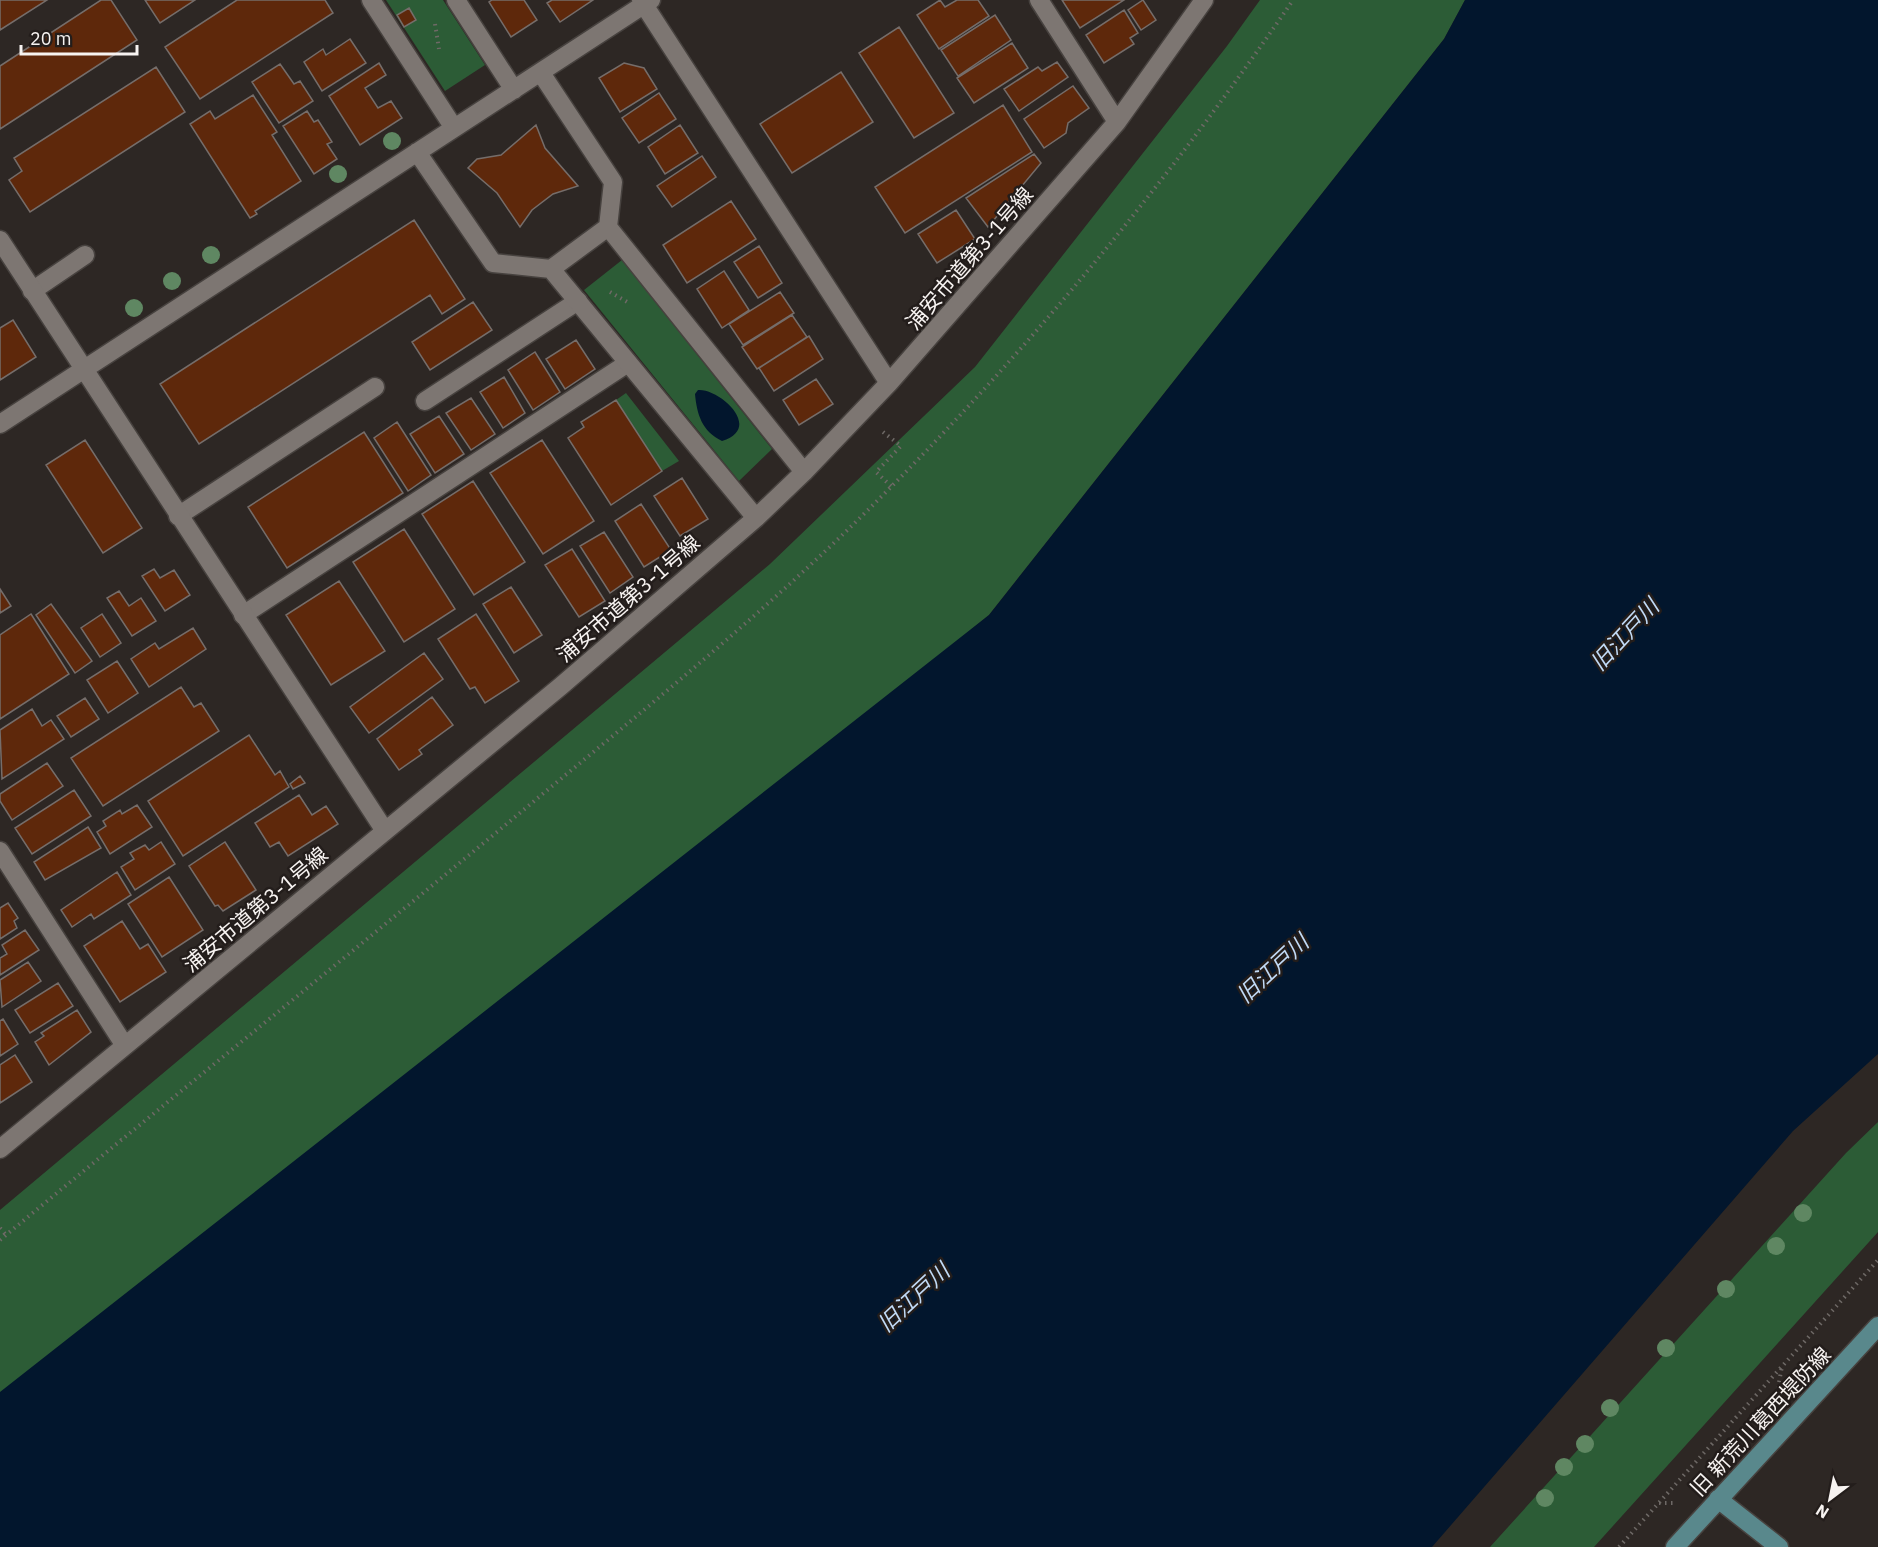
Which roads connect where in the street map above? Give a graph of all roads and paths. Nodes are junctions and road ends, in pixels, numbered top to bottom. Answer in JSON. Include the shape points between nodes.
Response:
{"nodes":[{"id":1,"x":371,"y":0,"type":"edge"},
{"id":2,"x":456,"y":0,"type":"edge"},
{"id":3,"x":1039,"y":0,"type":"edge"},
{"id":4,"x":1204,"y":0,"type":"edge"},
{"id":5,"x":1293,"y":0,"type":"edge"},
{"id":6,"x":646,"y":1,"type":"edge"},
{"id":7,"x":434,"y":18,"type":"dead end"},
{"id":8,"x":440,"y":53,"type":"dead end"},
{"id":9,"x":541,"y":73,"type":"junction"},
{"id":10,"x":514,"y":90,"type":"junction"},
{"id":11,"x":1117,"y":122,"type":"junction"},
{"id":12,"x":454,"y":128,"type":"junction"},
{"id":13,"x":417,"y":152,"type":"junction"},
{"id":14,"x":608,"y":227,"type":"junction"},
{"id":15,"x":0,"y":240,"type":"edge"},
{"id":16,"x":571,"y":254,"type":"junction"},
{"id":17,"x":85,"y":255,"type":"dead end"},
{"id":18,"x":551,"y":269,"type":"junction"},
{"id":19,"x":32,"y":291,"type":"junction"},
{"id":20,"x":578,"y":302,"type":"junction"},
{"id":21,"x":634,"y":306,"type":"dead end"},
{"id":22,"x":628,"y":363,"type":"junction"},
{"id":23,"x":84,"y":367,"type":"junction"},
{"id":24,"x":889,"y":383,"type":"junction"},
{"id":25,"x":375,"y":387,"type":"dead end"},
{"id":26,"x":425,"y":401,"type":"dead end"},
{"id":27,"x":0,"y":424,"type":"edge"},
{"id":28,"x":874,"y":439,"type":"dead end"},
{"id":29,"x":804,"y":472,"type":"junction"},
{"id":30,"x":891,"y":486,"type":"junction"},
{"id":31,"x":178,"y":516,"type":"junction"},
{"id":32,"x":756,"y":518,"type":"junction"},
{"id":33,"x":243,"y":615,"type":"junction"},
{"id":34,"x":385,"y":831,"type":"junction"},
{"id":35,"x":0,"y":851,"type":"edge"},
{"id":36,"x":125,"y":1046,"type":"junction"},
{"id":37,"x":0,"y":1149,"type":"edge"},
{"id":38,"x":0,"y":1228,"type":"edge"},
{"id":39,"x":6,"y":1235,"type":"junction"},
{"id":40,"x":0,"y":1240,"type":"edge"},
{"id":41,"x":1878,"y":1260,"type":"edge"},
{"id":42,"x":1878,"y":1326,"type":"edge"},
{"id":43,"x":1718,"y":1500,"type":"junction"},
{"id":44,"x":1619,"y":1547,"type":"edge"},
{"id":45,"x":1675,"y":1547,"type":"edge"},
{"id":46,"x":1779,"y":1547,"type":"edge"}],
"edges":[{"from":1,"to":12,"type":"street"},
{"from":2,"to":10,"type":"street"},
{"from":3,"to":11,"type":"street"},
{"from":4,"to":11,"type":"street","name":"浦安市道第3-1号線"},
{"from":5,"to":30,"type":"path","via":[[1130,218],[1007,362]]},
{"from":6,"to":9,"type":"street"},
{"from":6,"to":24,"type":"street"},
{"from":7,"to":8,"type":"path"},
{"from":9,"to":10,"type":"street"},
{"from":9,"to":14,"type":"street","via":[[613,182]]},
{"from":10,"to":12,"type":"street"},
{"from":11,"to":24,"type":"street","name":"浦安市道第3-1号線"},
{"from":12,"to":13,"type":"street"},
{"from":13,"to":18,"type":"street","via":[[493,263]]},
{"from":13,"to":23,"type":"street"},
{"from":14,"to":16,"type":"street"},
{"from":14,"to":29,"type":"street"},
{"from":15,"to":19,"type":"street"},
{"from":16,"to":18,"type":"street"},
{"from":16,"to":21,"type":"path","via":[[596,285]]},
{"from":17,"to":19,"type":"street"},
{"from":18,"to":20,"type":"street"},
{"from":19,"to":23,"type":"street"},
{"from":20,"to":22,"type":"street"},
{"from":20,"to":26,"type":"street"},
{"from":22,"to":32,"type":"street"},
{"from":22,"to":33,"type":"street"},
{"from":23,"to":27,"type":"street"},
{"from":23,"to":31,"type":"street"},
{"from":24,"to":29,"type":"street","name":"浦安市道第3-1号線"},
{"from":25,"to":31,"type":"street"},
{"from":28,"to":30,"type":"path","via":[[881,431],[901,446],[876,472]]},
{"from":29,"to":32,"type":"street","name":"浦安市道第3-1号線"},
{"from":30,"to":39,"type":"path","via":[[757,615]]},
{"from":31,"to":33,"type":"street"},
{"from":32,"to":34,"type":"street","name":"浦安市道第3-1号線"},
{"from":33,"to":34,"type":"street"},
{"from":34,"to":36,"type":"street","name":"浦安市道第3-1号線"},
{"from":35,"to":36,"type":"street"},
{"from":36,"to":37,"type":"street","name":"浦安市道第3-1号線"},
{"from":38,"to":39,"type":"path"},
{"from":39,"to":40,"type":"path"},
{"from":41,"to":44,"type":"path"},
{"from":42,"to":43,"type":"street","name":"旧 新荒川葛西堤防線"},
{"from":43,"to":45,"type":"street","name":"旧 新荒川葛西堤防線"},
{"from":43,"to":46,"type":"street"}]}
